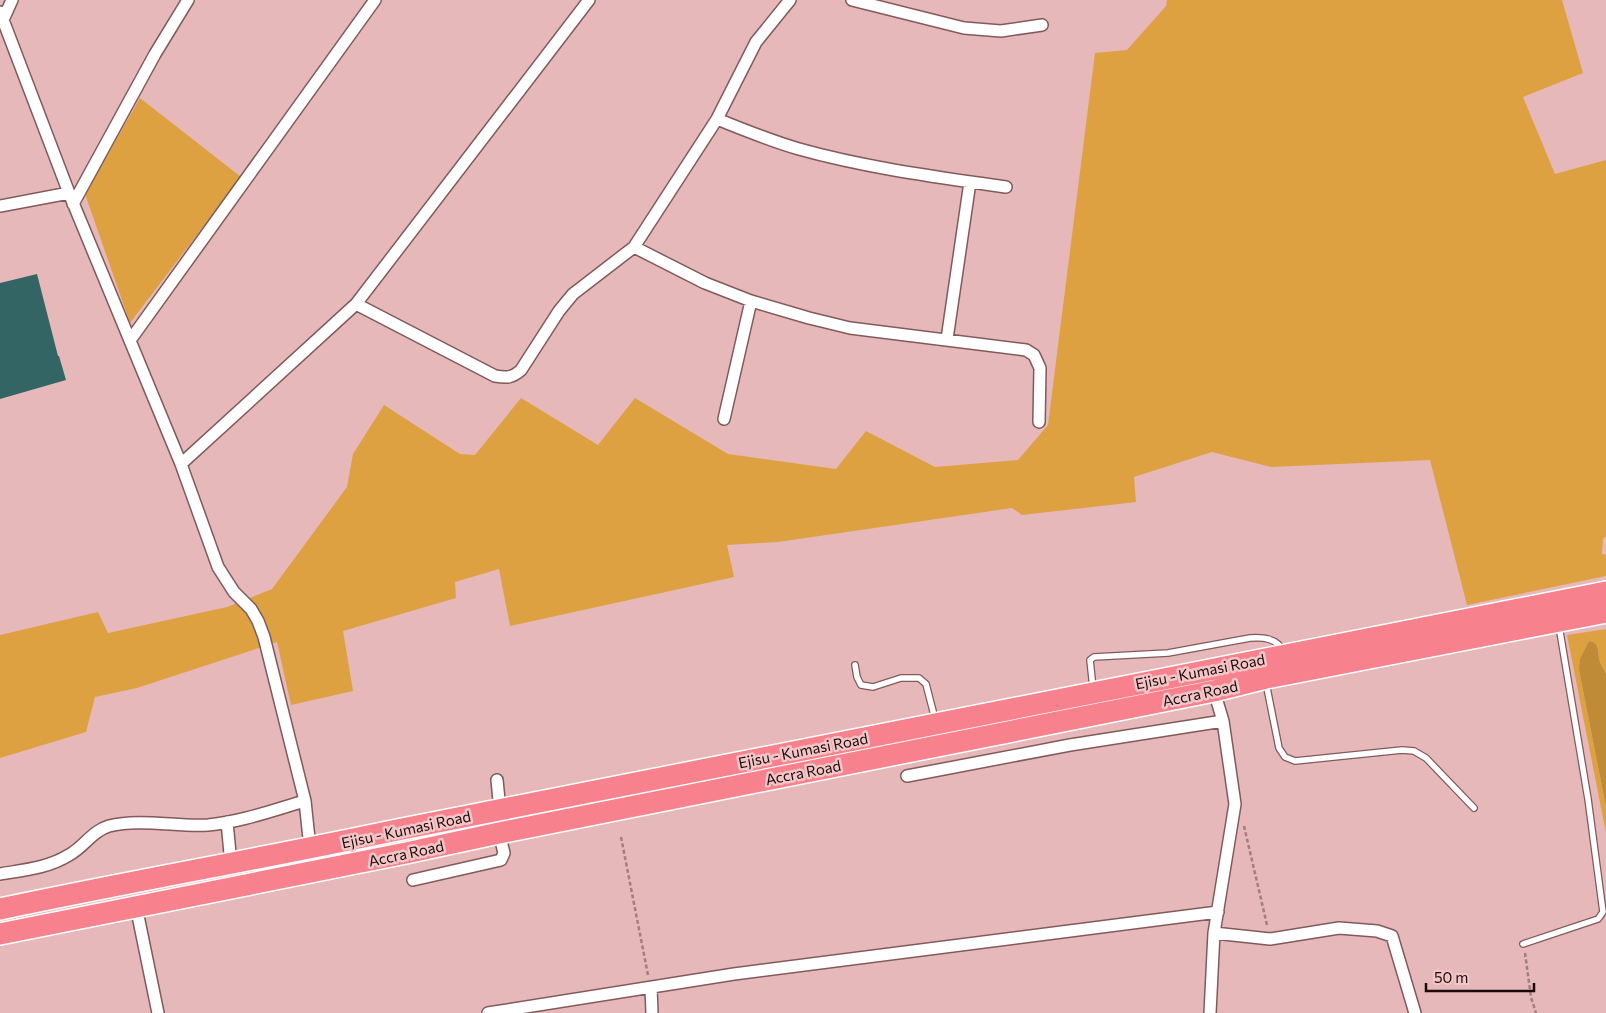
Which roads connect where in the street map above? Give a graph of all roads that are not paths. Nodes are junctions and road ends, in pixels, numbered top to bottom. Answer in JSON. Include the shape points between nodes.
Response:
{"nodes":[{"id":1,"x":12,"y":0,"type":"edge"},
{"id":2,"x":188,"y":0,"type":"edge"},
{"id":3,"x":375,"y":0,"type":"edge"},
{"id":4,"x":590,"y":0,"type":"edge"},
{"id":5,"x":790,"y":0,"type":"edge"},
{"id":6,"x":852,"y":0,"type":"edge"},
{"id":7,"x":2,"y":16,"type":"edge"},
{"id":8,"x":1042,"y":25,"type":"dead end"},
{"id":9,"x":717,"y":119,"type":"junction"},
{"id":10,"x":970,"y":182,"type":"junction"},
{"id":11,"x":1006,"y":187,"type":"dead end"},
{"id":12,"x":71,"y":198,"type":"junction"},
{"id":13,"x":0,"y":206,"type":"edge"},
{"id":14,"x":634,"y":247,"type":"junction"},
{"id":15,"x":750,"y":301,"type":"junction"},
{"id":16,"x":356,"y":304,"type":"junction"},
{"id":17,"x":131,"y":339,"type":"junction"},
{"id":18,"x":947,"y":339,"type":"junction"},
{"id":19,"x":724,"y":419,"type":"dead end"},
{"id":20,"x":1039,"y":422,"type":"dead end"},
{"id":21,"x":181,"y":464,"type":"junction"},
{"id":22,"x":1606,"y":592,"type":"edge"},
{"id":23,"x":1606,"y":612,"type":"edge"},
{"id":24,"x":1558,"y":622,"type":"junction"},
{"id":25,"x":1284,"y":654,"type":"junction"},
{"id":26,"x":855,"y":665,"type":"dead end"},
{"id":27,"x":1266,"y":678,"type":"junction"},
{"id":28,"x":1214,"y":691,"type":"junction"},
{"id":29,"x":1094,"y":692,"type":"junction"},
{"id":30,"x":1223,"y":721,"type":"junction"},
{"id":31,"x":936,"y":724,"type":"junction"},
{"id":32,"x":907,"y":776,"type":"dead end"},
{"id":33,"x":497,"y":780,"type":"dead end"},
{"id":34,"x":304,"y":801,"type":"junction"},
{"id":35,"x":1474,"y":808,"type":"dead end"},
{"id":36,"x":500,"y":810,"type":"junction"},
{"id":37,"x":227,"y":822,"type":"junction"},
{"id":38,"x":498,"y":833,"type":"junction"},
{"id":39,"x":310,"y":848,"type":"junction"},
{"id":40,"x":231,"y":864,"type":"junction"},
{"id":41,"x":0,"y":874,"type":"edge"},
{"id":42,"x":413,"y":880,"type":"dead end"},
{"id":43,"x":136,"y":906,"type":"junction"},
{"id":44,"x":0,"y":909,"type":"edge"},
{"id":45,"x":1218,"y":912,"type":"junction"},
{"id":46,"x":1214,"y":933,"type":"junction"},
{"id":47,"x":0,"y":934,"type":"edge"},
{"id":48,"x":1523,"y":944,"type":"road end"},
{"id":49,"x":651,"y":988,"type":"junction"},
{"id":50,"x":158,"y":1013,"type":"edge"},
{"id":51,"x":488,"y":1013,"type":"edge"},
{"id":52,"x":652,"y":1013,"type":"edge"},
{"id":53,"x":1210,"y":1013,"type":"edge"},
{"id":54,"x":1415,"y":1013,"type":"edge"}],
"edges":[{"from":1,"to":7,"type":"street"},
{"from":2,"to":12,"type":"street"},
{"from":3,"to":17,"type":"street"},
{"from":4,"to":16,"type":"street"},
{"from":5,"to":9,"type":"street","via":[[756,42]]},
{"from":6,"to":8,"type":"street","via":[[964,28],[1001,31]]},
{"from":7,"to":12,"type":"street"},
{"from":9,"to":10,"type":"street","via":[[799,149],[877,167]]},
{"from":9,"to":14,"type":"street"},
{"from":10,"to":11,"type":"street"},
{"from":10,"to":18,"type":"street"},
{"from":12,"to":13,"type":"street"},
{"from":12,"to":17,"type":"street"},
{"from":14,"to":15,"type":"street","via":[[705,283]]},
{"from":14,"to":16,"type":"street","via":[[573,294],[513,377],[495,376]]},
{"from":15,"to":18,"type":"street","via":[[850,328]]},
{"from":15,"to":19,"type":"street"},
{"from":16,"to":21,"type":"street"},
{"from":17,"to":21,"type":"street"},
{"from":18,"to":20,"type":"street","via":[[1026,350],[1034,355],[1040,368]]},
{"from":21,"to":34,"type":"street","via":[[218,567],[234,592],[251,609],[264,636]]},
{"from":22,"to":25,"type":"highway","name":"Ejisu - Kumasi Road"},
{"from":23,"to":24,"type":"highway","name":"Accra Road"},
{"from":24,"to":27,"type":"highway","name":"Accra Road"},
{"from":24,"to":48,"type":"lane","via":[[1582,760],[1603,912],[1598,919]]},
{"from":25,"to":29,"type":"highway","name":"Ejisu - Kumasi Road"},
{"from":25,"to":29,"type":"lane","via":[[1276,642],[1250,638],[1168,653],[1094,657],[1090,660]]},
{"from":26,"to":31,"type":"lane","via":[[861,685],[873,687],[901,678],[919,678],[926,684]]},
{"from":27,"to":28,"type":"highway","name":"Accra Road"},
{"from":27,"to":35,"type":"lane","via":[[1279,748],[1285,757],[1295,760],[1402,750],[1414,752],[1426,758]]},
{"from":28,"to":30,"type":"street"},
{"from":28,"to":38,"type":"highway","name":"Accra Road"},
{"from":29,"to":31,"type":"highway","name":"Ejisu - Kumasi Road"},
{"from":30,"to":32,"type":"street","via":[[1070,745]]},
{"from":30,"to":45,"type":"street","via":[[1235,804]]},
{"from":31,"to":36,"type":"highway","name":"Ejisu - Kumasi Road"},
{"from":33,"to":36,"type":"street"},
{"from":34,"to":37,"type":"street"},
{"from":34,"to":39,"type":"street"},
{"from":36,"to":39,"type":"highway","name":"Ejisu - Kumasi Road"},
{"from":37,"to":40,"type":"street"},
{"from":37,"to":41,"type":"street","via":[[107,827],[94,833],[72,854],[52,864]]},
{"from":38,"to":42,"type":"street","via":[[504,853],[501,860]]},
{"from":38,"to":43,"type":"highway","name":"Accra Road"},
{"from":39,"to":40,"type":"highway","name":"Ejisu - Kumasi Road"},
{"from":40,"to":44,"type":"highway","name":"Ejisu - Kumasi Road"},
{"from":43,"to":47,"type":"highway","name":"Accra Road"},
{"from":43,"to":50,"type":"street"},
{"from":45,"to":46,"type":"street"},
{"from":45,"to":49,"type":"street","via":[[734,974]]},
{"from":46,"to":53,"type":"street"},
{"from":46,"to":54,"type":"street","via":[[1270,939],[1339,928],[1377,931],[1392,936]]},
{"from":49,"to":51,"type":"street"},
{"from":49,"to":52,"type":"street"}]}
